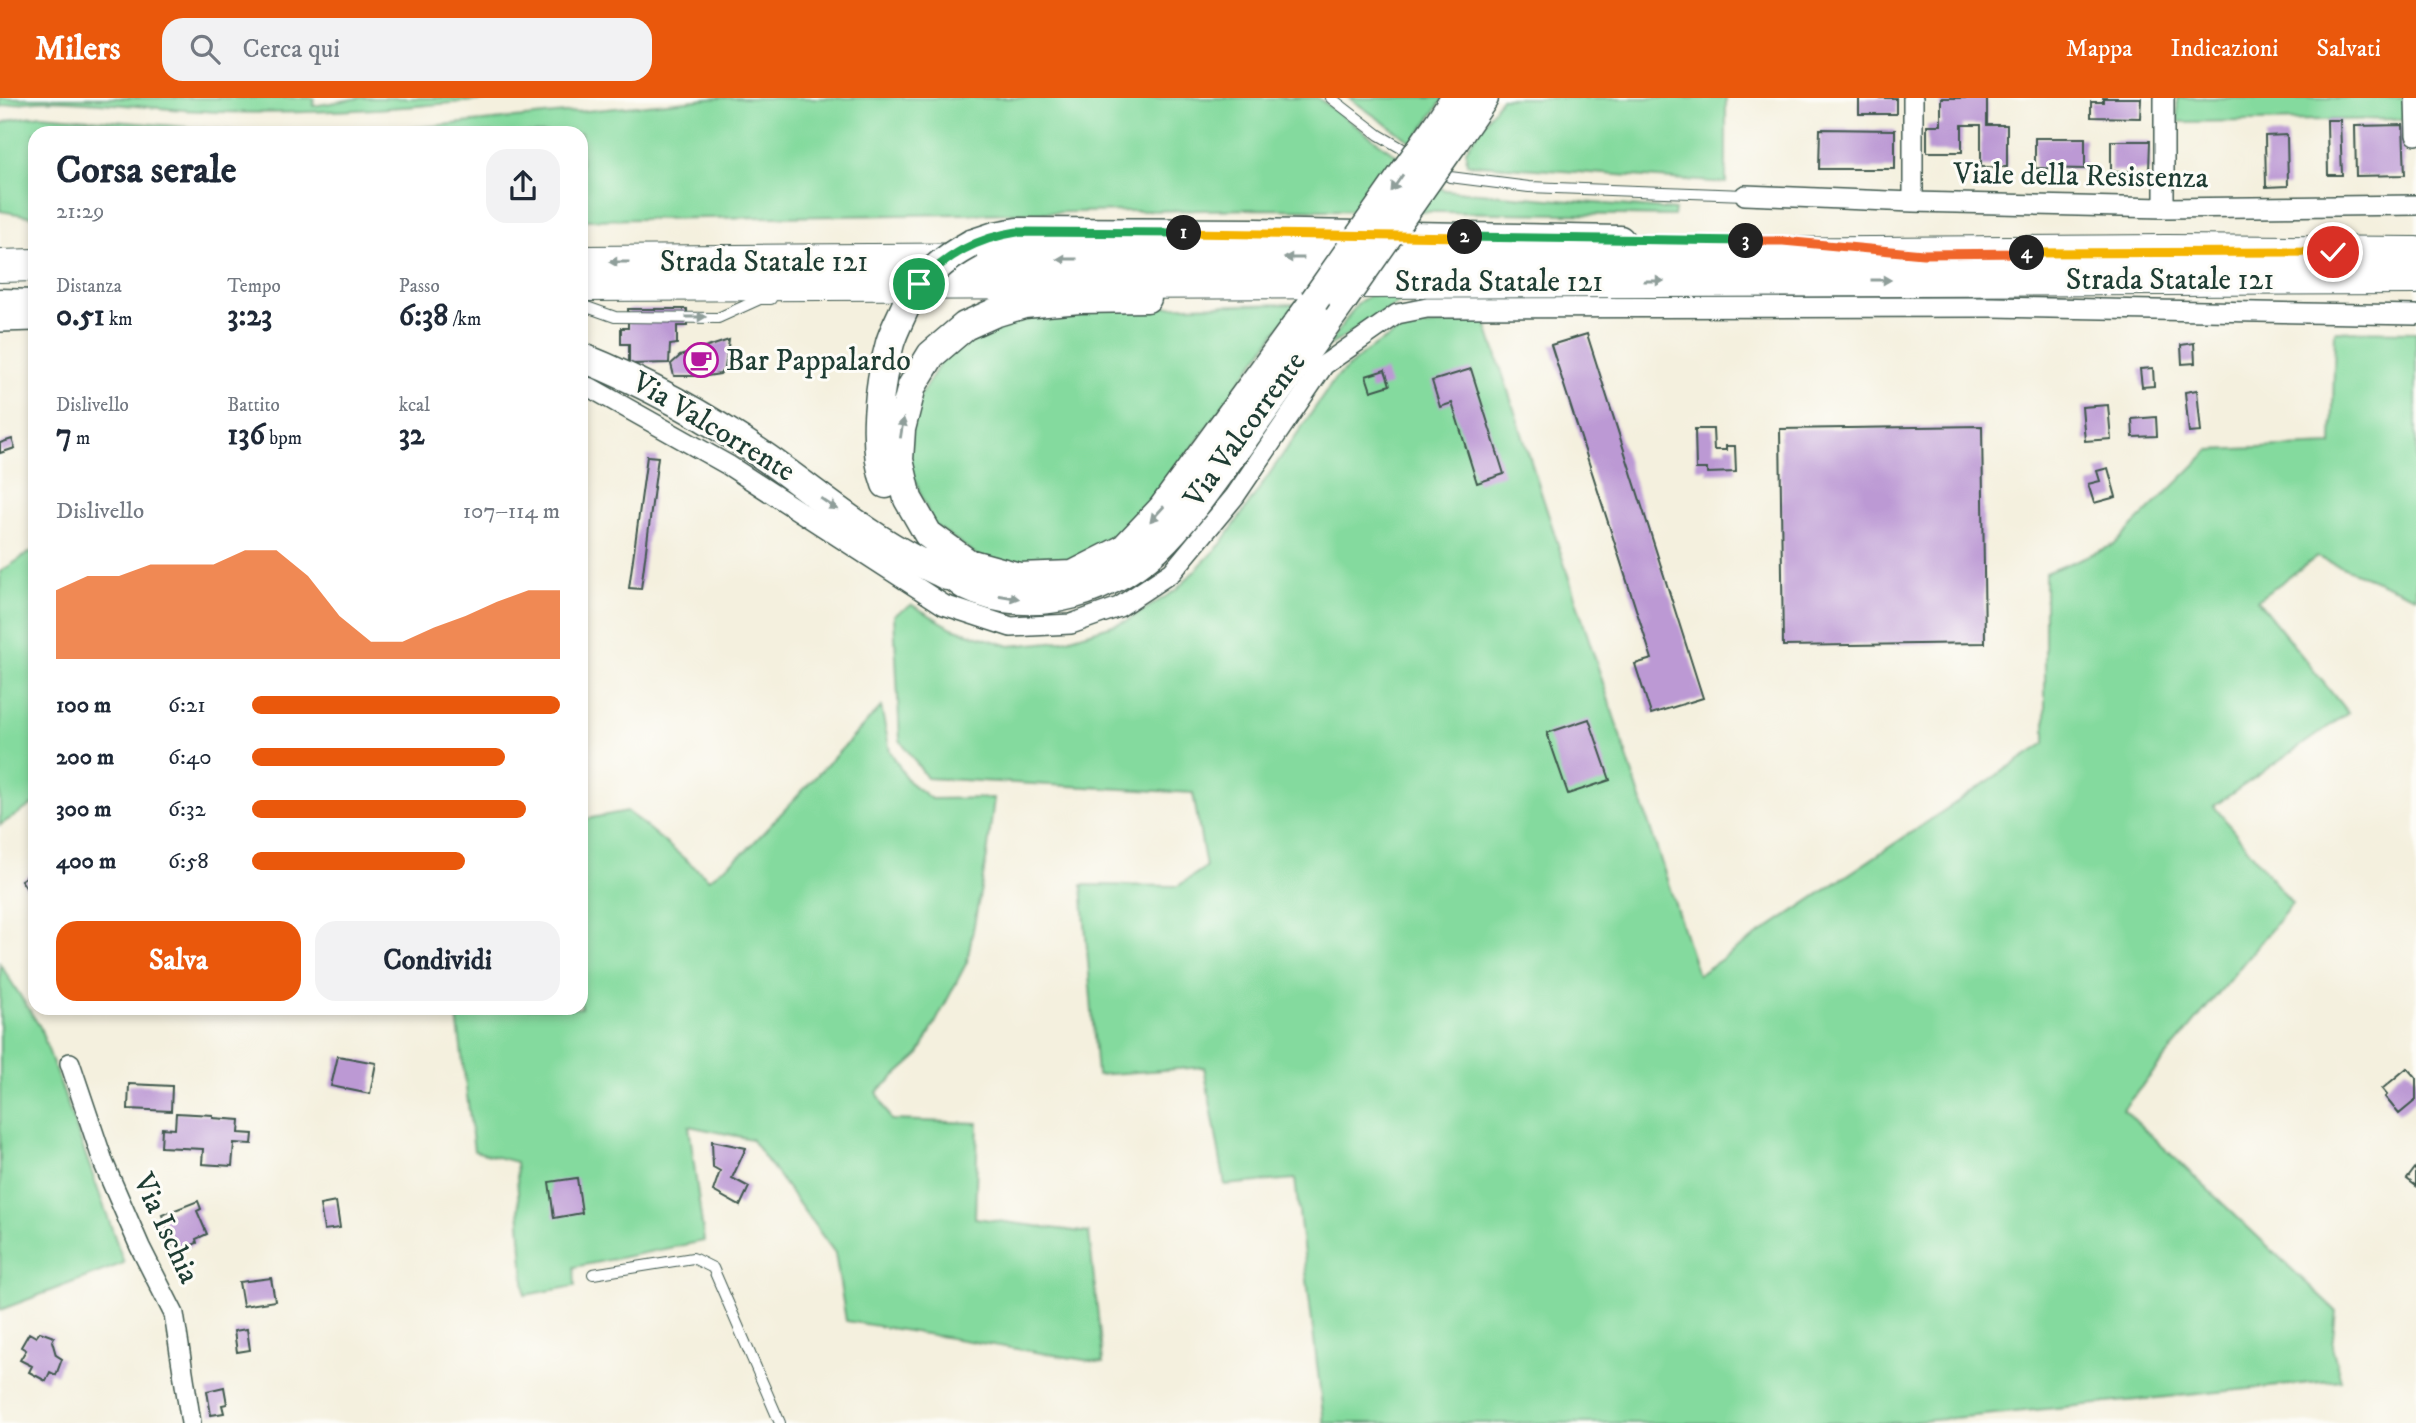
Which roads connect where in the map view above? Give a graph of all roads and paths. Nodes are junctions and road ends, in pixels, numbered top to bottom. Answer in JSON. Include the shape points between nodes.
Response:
{"nodes":[{"id":1,"x":1331,"y":98,"type":"edge"},
{"id":2,"x":1455,"y":98,"type":"edge"},
{"id":3,"x":1484,"y":98,"type":"edge"},
{"id":4,"x":1913,"y":98,"type":"edge"},
{"id":5,"x":2164,"y":98,"type":"edge"},
{"id":6,"x":2415,"y":98,"type":"edge"},
{"id":7,"x":1445,"y":134,"type":"junction"},
{"id":8,"x":2416,"y":135,"type":"edge"},
{"id":9,"x":1745,"y":195,"type":"joint"},
{"id":10,"x":1913,"y":202,"type":"junction"},
{"id":11,"x":2416,"y":205,"type":"edge"},
{"id":12,"x":2164,"y":208,"type":"junction"},
{"id":13,"x":2416,"y":253,"type":"edge"},
{"id":14,"x":1923,"y":254,"type":"junction"},
{"id":15,"x":588,"y":262,"type":"edge"},
{"id":16,"x":0,"y":265,"type":"edge"},
{"id":17,"x":28,"y":265,"type":"edge"},
{"id":18,"x":2416,"y":278,"type":"edge"},
{"id":19,"x":1373,"y":282,"type":"junction"},
{"id":20,"x":951,"y":284,"type":"junction"},
{"id":21,"x":588,"y":285,"type":"edge"},
{"id":22,"x":0,"y":287,"type":"edge"},
{"id":23,"x":28,"y":287,"type":"edge"},
{"id":24,"x":788,"y":299,"type":"dead end"},
{"id":25,"x":901,"y":299,"type":"junction"},
{"id":26,"x":0,"y":303,"type":"edge"},
{"id":27,"x":28,"y":304,"type":"edge"},
{"id":28,"x":588,"y":308,"type":"edge"},
{"id":29,"x":2416,"y":315,"type":"edge"},
{"id":30,"x":28,"y":321,"type":"edge"},
{"id":31,"x":0,"y":322,"type":"edge"},
{"id":32,"x":588,"y":360,"type":"edge"},
{"id":33,"x":588,"y":387,"type":"edge"},
{"id":34,"x":965,"y":585,"type":"junction"},
{"id":35,"x":70,"y":1063,"type":"dead end"},
{"id":36,"x":593,"y":1274,"type":"dead end"},
{"id":37,"x":191,"y":1423,"type":"edge"},
{"id":38,"x":780,"y":1423,"type":"edge"}],
"edges":[{"from":1,"to":9,"type":"lane","via":[[1379,135],[1450,177],[1529,187]]},
{"from":2,"to":7,"type":"main road"},
{"from":3,"to":7,"type":"main road"},
{"from":4,"to":10,"type":"street"},
{"from":5,"to":12,"type":"street"},
{"from":6,"to":8,"type":"street"},
{"from":7,"to":19,"type":"main road","one_way":true,"bridge":true,"via":[[1314,301],[1162,509],[1124,549],[1073,575],[1019,577],[968,563],[928,534],[908,499],[899,460],[912,386],[930,355],[965,326],[1024,304],[1296,296]]},
{"from":34,"to":7,"type":"main road","one_way":true,"bridge":true,"via":[[1009,597],[1056,599],[1105,584],[1165,541],[1343,300]]},
{"from":9,"to":10,"type":"street","name":"Viale della Resistenza"},
{"from":10,"to":12,"type":"street","name":"Viale della Resistenza"},
{"from":11,"to":12,"type":"street","name":"Viale della Resistenza"},
{"from":13,"to":14,"type":"main road","name":"Strada Statale 121"},
{"from":14,"to":15,"type":"main road","name":"Strada Statale 121","one_way":true},
{"from":14,"to":25,"type":"main road","bridge":true,"via":[[1783,241],[1017,232],[971,244],[951,255]]},
{"from":16,"to":17,"type":"main road"},
{"from":19,"to":18,"type":"main road","name":"Strada Statale 121","one_way":true},
{"from":19,"to":20,"type":"main road","name":"Strada Statale 121"},
{"from":20,"to":21,"type":"main road","name":"Strada Statale 121"},
{"from":20,"to":25,"type":"lane"},
{"from":22,"to":23,"type":"main road"},
{"from":28,"to":24,"type":"lane","one_way":true,"via":[[614,317],[718,318],[760,299]]},
{"from":25,"to":34,"type":"main road","via":[[882,379],[879,440],[883,476],[918,543]]},
{"from":26,"to":27,"type":"main road"},
{"from":29,"to":33,"type":"street","name":"Via Valcorrente","via":[[1993,307],[1427,308],[1397,314],[1324,365],[1235,496],[1172,572],[1119,607],[1071,624],[1011,627],[944,605],[728,465]]},
{"from":30,"to":31,"type":"street"},
{"from":32,"to":34,"type":"main road","one_way":true,"via":[[701,418],[903,554]]},
{"from":35,"to":37,"type":"street","name":"Via Ischia","via":[[104,1164],[174,1314]]},
{"from":36,"to":38,"type":"lane","via":[[693,1258],[713,1268]]}]}
